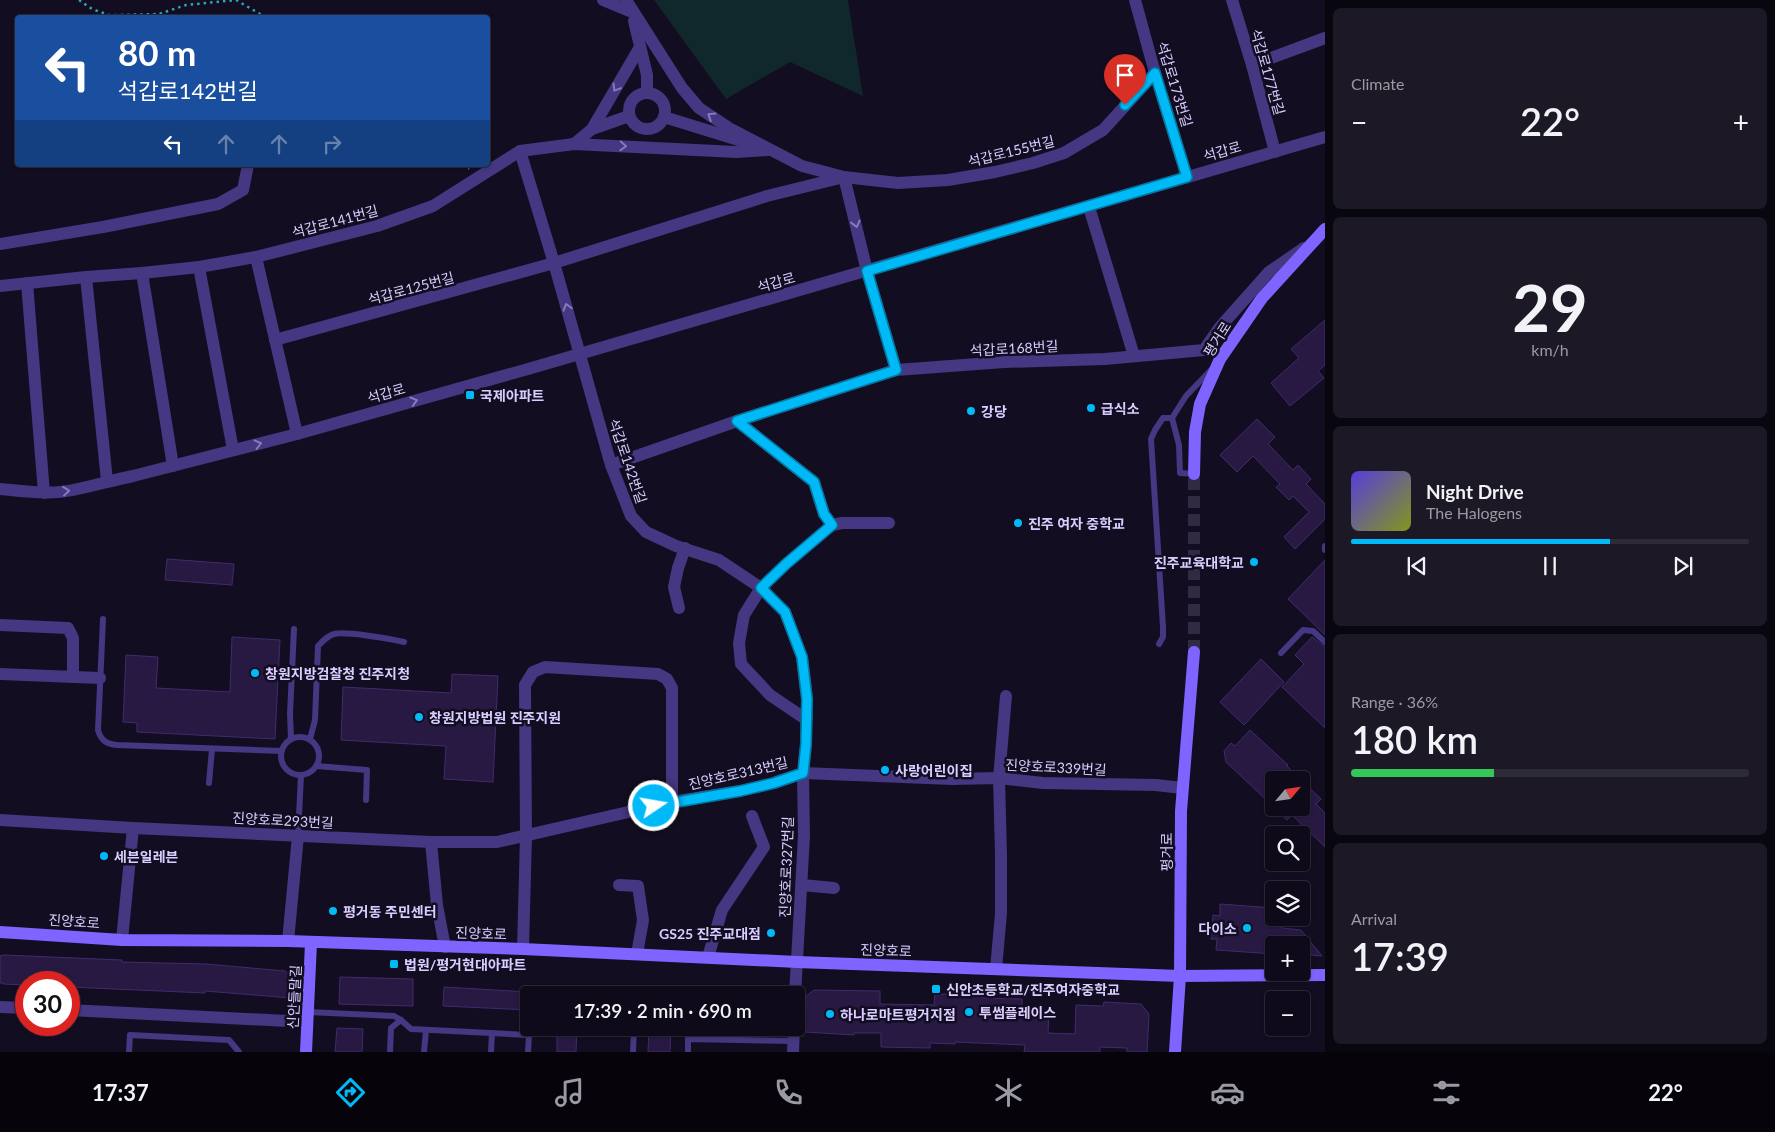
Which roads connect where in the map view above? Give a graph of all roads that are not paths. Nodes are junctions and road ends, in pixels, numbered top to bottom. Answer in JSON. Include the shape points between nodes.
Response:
{"nodes":[{"id":1,"x":603,"y":0,"type":"edge"},
{"id":2,"x":1135,"y":0,"type":"edge"},
{"id":3,"x":1232,"y":0,"type":"edge"},
{"id":4,"x":629,"y":6,"type":"edge"},
{"id":5,"x":1325,"y":38,"type":"edge"},
{"id":6,"x":640,"y":47,"type":"junction"},
{"id":7,"x":1252,"y":65,"type":"junction"},
{"id":8,"x":1155,"y":73,"type":"junction"},
{"id":9,"x":647,"y":92,"type":"junction"},
{"id":10,"x":630,"y":116,"type":"junction"},
{"id":11,"x":664,"y":117,"type":"junction"},
{"id":12,"x":592,"y":129,"type":"junction"},
{"id":13,"x":1325,"y":136,"type":"edge"},
{"id":14,"x":574,"y":144,"type":"junction"},
{"id":15,"x":768,"y":150,"type":"junction"},
{"id":16,"x":520,"y":151,"type":"junction"},
{"id":17,"x":1275,"y":152,"type":"junction"},
{"id":18,"x":248,"y":167,"type":"edge"},
{"id":19,"x":1187,"y":177,"type":"junction"},
{"id":20,"x":844,"y":178,"type":"junction"},
{"id":21,"x":1089,"y":207,"type":"junction"},
{"id":22,"x":1325,"y":229,"type":"edge"},
{"id":23,"x":1313,"y":242,"type":"junction"},
{"id":24,"x":0,"y":244,"type":"edge"},
{"id":25,"x":256,"y":257,"type":"junction"},
{"id":26,"x":554,"y":264,"type":"junction"},
{"id":27,"x":199,"y":267,"type":"junction"},
{"id":28,"x":867,"y":271,"type":"junction"},
{"id":29,"x":142,"y":273,"type":"junction"},
{"id":30,"x":86,"y":276,"type":"junction"},
{"id":31,"x":28,"y":284,"type":"junction"},
{"id":32,"x":0,"y":286,"type":"edge"},
{"id":33,"x":275,"y":340,"type":"junction"},
{"id":34,"x":1204,"y":350,"type":"joint"},
{"id":35,"x":580,"y":353,"type":"junction"},
{"id":36,"x":1134,"y":356,"type":"junction"},
{"id":37,"x":1220,"y":359,"type":"junction"},
{"id":38,"x":896,"y":370,"type":"junction"},
{"id":39,"x":1172,"y":418,"type":"junction"},
{"id":40,"x":737,"y":421,"type":"junction"},
{"id":41,"x":297,"y":434,"type":"junction"},
{"id":42,"x":233,"y":450,"type":"junction"},
{"id":43,"x":611,"y":465,"type":"junction"},
{"id":44,"x":173,"y":466,"type":"junction"},
{"id":45,"x":1194,"y":474,"type":"joint"},
{"id":46,"x":107,"y":481,"type":"junction"},
{"id":47,"x":0,"y":490,"type":"edge"},
{"id":48,"x":44,"y":493,"type":"junction"},
{"id":49,"x":889,"y":523,"type":"dead end"},
{"id":50,"x":832,"y":525,"type":"junction"},
{"id":51,"x":1325,"y":546,"type":"edge"},
{"id":52,"x":685,"y":548,"type":"junction"},
{"id":53,"x":1325,"y":550,"type":"edge"},
{"id":54,"x":761,"y":588,"type":"junction"},
{"id":55,"x":679,"y":608,"type":"dead end"},
{"id":56,"x":103,"y":620,"type":"dead end"},
{"id":57,"x":0,"y":626,"type":"edge"},
{"id":58,"x":294,"y":629,"type":"dead end"},
{"id":59,"x":404,"y":642,"type":"dead end"},
{"id":60,"x":1325,"y":642,"type":"edge"},
{"id":61,"x":1159,"y":644,"type":"dead end"},
{"id":62,"x":1194,"y":652,"type":"tunnel mouth"},
{"id":63,"x":1280,"y":653,"type":"dead end"},
{"id":64,"x":0,"y":674,"type":"edge"},
{"id":65,"x":73,"y":677,"type":"junction"},
{"id":66,"x":100,"y":678,"type":"junction"},
{"id":67,"x":1006,"y":696,"type":"dead end"},
{"id":68,"x":807,"y":720,"type":"junction"},
{"id":69,"x":291,"y":739,"type":"junction"},
{"id":70,"x":310,"y":739,"type":"junction"},
{"id":71,"x":212,"y":749,"type":"junction"},
{"id":72,"x":282,"y":752,"type":"junction"},
{"id":73,"x":316,"y":766,"type":"junction"},
{"id":74,"x":803,"y":773,"type":"junction"},
{"id":75,"x":301,"y":775,"type":"junction"},
{"id":76,"x":999,"y":778,"type":"junction"},
{"id":77,"x":209,"y":783,"type":"dead end"},
{"id":78,"x":1182,"y":788,"type":"junction"},
{"id":79,"x":366,"y":800,"type":"dead end"},
{"id":80,"x":672,"y":802,"type":"junction"},
{"id":81,"x":752,"y":816,"type":"dead end"},
{"id":82,"x":0,"y":820,"type":"edge"},
{"id":83,"x":133,"y":828,"type":"junction"},
{"id":84,"x":298,"y":836,"type":"junction"},
{"id":85,"x":526,"y":836,"type":"junction"},
{"id":86,"x":432,"y":842,"type":"junction"},
{"id":87,"x":619,"y":884,"type":"dead end"},
{"id":88,"x":802,"y":885,"type":"junction"},
{"id":89,"x":834,"y":888,"type":"dead end"},
{"id":90,"x":0,"y":932,"type":"edge"},
{"id":91,"x":122,"y":940,"type":"junction"},
{"id":92,"x":288,"y":941,"type":"junction"},
{"id":93,"x":311,"y":943,"type":"junction"},
{"id":94,"x":445,"y":947,"type":"junction"},
{"id":95,"x":523,"y":949,"type":"junction"},
{"id":96,"x":637,"y":954,"type":"junction"},
{"id":97,"x":708,"y":957,"type":"junction"},
{"id":98,"x":796,"y":962,"type":"junction"},
{"id":99,"x":996,"y":970,"type":"junction"},
{"id":100,"x":1325,"y":975,"type":"edge"},
{"id":101,"x":1180,"y":976,"type":"junction"},
{"id":102,"x":795,"y":986,"type":"edge"},
{"id":103,"x":0,"y":1007,"type":"edge"},
{"id":104,"x":15,"y":1008,"type":"edge"},
{"id":105,"x":80,"y":1010,"type":"edge"},
{"id":106,"x":307,"y":1017,"type":"junction"},
{"id":107,"x":401,"y":1020,"type":"junction"},
{"id":108,"x":426,"y":1030,"type":"junction"},
{"id":109,"x":492,"y":1033,"type":"junction"},
{"id":110,"x":634,"y":1036,"type":"edge"},
{"id":111,"x":688,"y":1039,"type":"joint"},
{"id":112,"x":793,"y":1046,"type":"edge"},
{"id":113,"x":129,"y":1052,"type":"edge"},
{"id":114,"x":239,"y":1052,"type":"edge"},
{"id":115,"x":306,"y":1052,"type":"edge"},
{"id":116,"x":390,"y":1052,"type":"edge"},
{"id":117,"x":424,"y":1052,"type":"edge"},
{"id":118,"x":491,"y":1052,"type":"edge"},
{"id":119,"x":528,"y":1052,"type":"edge"},
{"id":120,"x":633,"y":1052,"type":"edge"},
{"id":121,"x":688,"y":1052,"type":"edge"},
{"id":122,"x":1175,"y":1052,"type":"edge"}],
"edges":[{"from":1,"to":4,"type":"street"},
{"from":2,"to":8,"type":"street","name":"석갑로173번길"},
{"from":3,"to":7,"type":"street","name":"석갑로177번길"},
{"from":4,"to":6,"type":"street"},
{"from":15,"to":4,"type":"street","name":"석갑로155번길","one_way":true,"via":[[699,108],[682,88]]},
{"from":5,"to":7,"type":"street"},
{"from":6,"to":9,"type":"street","via":[[647,74]]},
{"from":6,"to":12,"type":"street","one_way":true},
{"from":7,"to":17,"type":"street","name":"석갑로177번길"},
{"from":8,"to":19,"type":"street","name":"석갑로173번길"},
{"from":8,"to":20,"type":"street","name":"석갑로155번길","via":[[1103,130],[1064,153],[1033,164],[948,180],[898,183]]},
{"from":9,"to":10,"type":"street","via":[[632,100]]},
{"from":9,"to":11,"type":"street","via":[[660,98],[665,107]]},
{"from":10,"to":11,"type":"street","via":[[636,126],[646,129],[657,126]]},
{"from":10,"to":12,"type":"street"},
{"from":11,"to":15,"type":"street"},
{"from":12,"to":14,"type":"street"},
{"from":13,"to":17,"type":"street","name":"석갑로"},
{"from":14,"to":15,"type":"street","name":"석갑로155번길","one_way":true,"via":[[736,152]]},
{"from":14,"to":16,"type":"street","name":"석갑로141번길"},
{"from":15,"to":20,"type":"street","name":"석갑로155번길","via":[[802,166]]},
{"from":16,"to":25,"type":"street","name":"석갑로141번길","via":[[433,206],[377,226]]},
{"from":16,"to":26,"type":"street"},
{"from":17,"to":19,"type":"street","name":"석갑로"},
{"from":18,"to":24,"type":"street","via":[[243,190],[218,204]]},
{"from":19,"to":21,"type":"street","name":"석갑로"},
{"from":20,"to":26,"type":"street","name":"석갑로155번길","via":[[766,196]]},
{"from":20,"to":28,"type":"street","one_way":true},
{"from":21,"to":28,"type":"street","name":"석갑로"},
{"from":21,"to":36,"type":"street"},
{"from":22,"to":23,"type":"street","name":"평거로"},
{"from":23,"to":34,"type":"street","name":"평거로","via":[[1269,272]]},
{"from":23,"to":37,"type":"street","name":"평거로","via":[[1262,298]]},
{"from":25,"to":27,"type":"street","name":"석갑로141번길"},
{"from":25,"to":33,"type":"street"},
{"from":26,"to":33,"type":"street","name":"석갑로125번길"},
{"from":35,"to":26,"type":"street","one_way":true},
{"from":27,"to":29,"type":"street","name":"석갑로141번길"},
{"from":27,"to":42,"type":"street"},
{"from":28,"to":35,"type":"street","name":"석갑로"},
{"from":28,"to":38,"type":"street"},
{"from":29,"to":30,"type":"street","name":"석갑로141번길"},
{"from":29,"to":44,"type":"street"},
{"from":30,"to":31,"type":"street","name":"석갑로141번길"},
{"from":30,"to":46,"type":"street"},
{"from":31,"to":32,"type":"street","name":"석갑로141번길"},
{"from":31,"to":48,"type":"street"},
{"from":33,"to":41,"type":"street"},
{"from":34,"to":36,"type":"street","name":"석갑로168번길"},
{"from":41,"to":35,"type":"street","name":"석갑로","one_way":true},
{"from":35,"to":43,"type":"street","name":"석갑로142번길"},
{"from":36,"to":38,"type":"street","name":"석갑로168번길"},
{"from":37,"to":39,"type":"lane","via":[[1186,396]]},
{"from":37,"to":45,"type":"street","name":"평거로","via":[[1200,404],[1195,432]]},
{"from":38,"to":40,"type":"street","name":"석갑로168번길"},
{"from":39,"to":45,"type":"lane","via":[[1179,446],[1180,473]]},
{"from":39,"to":61,"type":"lane","via":[[1163,418],[1151,439],[1163,627]]},
{"from":40,"to":43,"type":"street","name":"석갑로168번길"},
{"from":40,"to":50,"type":"street","via":[[814,482],[824,514]]},
{"from":42,"to":41,"type":"street","name":"석갑로","one_way":true},
{"from":42,"to":44,"type":"street","name":"석갑로"},
{"from":43,"to":52,"type":"street","name":"석갑로142번길","via":[[631,516],[646,532]]},
{"from":44,"to":46,"type":"street","name":"석갑로"},
{"from":48,"to":46,"type":"street","name":"석갑로","one_way":true},
{"from":47,"to":48,"type":"street","name":"석갑로"},
{"from":49,"to":50,"type":"street"},
{"from":50,"to":54,"type":"street"},
{"from":51,"to":53,"type":"lane"},
{"from":52,"to":54,"type":"street","name":"석갑로142번길","via":[[719,560]]},
{"from":52,"to":55,"type":"street","via":[[674,587]]},
{"from":54,"to":68,"type":"street","name":"석갑로142번길","via":[[785,612],[802,657]]},
{"from":54,"to":68,"type":"street","via":[[744,615],[739,643],[741,664],[770,695]]},
{"from":56,"to":66,"type":"lane"},
{"from":57,"to":65,"type":"street","via":[[68,628],[73,638]]},
{"from":58,"to":69,"type":"lane"},
{"from":59,"to":70,"type":"lane","via":[[335,634],[324,639],[318,646],[315,720]]},
{"from":60,"to":63,"type":"lane","via":[[1313,631],[1302,630]]},
{"from":62,"to":78,"type":"street","name":"평거로"},
{"from":64,"to":65,"type":"street"},
{"from":65,"to":66,"type":"street"},
{"from":66,"to":71,"type":"lane","via":[[98,730],[104,741],[117,745]]},
{"from":67,"to":76,"type":"street"},
{"from":68,"to":74,"type":"street","name":"석갑로142번길"},
{"from":69,"to":70,"type":"lane"},
{"from":69,"to":72,"type":"lane"},
{"from":70,"to":73,"type":"lane","via":[[319,754]]},
{"from":71,"to":72,"type":"lane"},
{"from":71,"to":77,"type":"lane"},
{"from":72,"to":75,"type":"lane","via":[[284,767]]},
{"from":73,"to":75,"type":"lane"},
{"from":73,"to":79,"type":"lane","via":[[367,770]]},
{"from":74,"to":76,"type":"street"},
{"from":74,"to":80,"type":"street","name":"진양호로313번길","via":[[740,791]]},
{"from":74,"to":88,"type":"street","name":"진양호로327번길"},
{"from":75,"to":84,"type":"lane"},
{"from":76,"to":78,"type":"street","name":"진양호로339번길"},
{"from":76,"to":99,"type":"street","name":"진양호로339번길","via":[[1002,855]]},
{"from":78,"to":101,"type":"street","name":"평거로"},
{"from":80,"to":85,"type":"street","name":"진양호로313번길"},
{"from":80,"to":85,"type":"street","via":[[672,688],[668,679],[658,674],[545,667],[533,672],[525,685]]},
{"from":81,"to":97,"type":"street","via":[[764,847],[722,910]]},
{"from":82,"to":83,"type":"street","name":"진양호로293번길"},
{"from":83,"to":84,"type":"street","name":"진양호로293번길"},
{"from":83,"to":91,"type":"street"},
{"from":84,"to":86,"type":"street","name":"진양호로293번길"},
{"from":84,"to":92,"type":"street"},
{"from":85,"to":86,"type":"street","name":"진양호로313번길","via":[[497,842]]},
{"from":85,"to":95,"type":"street"},
{"from":86,"to":94,"type":"street","name":"진양호로","via":[[437,905]]},
{"from":87,"to":96,"type":"street","via":[[638,886],[643,920]]},
{"from":88,"to":89,"type":"street"},
{"from":88,"to":98,"type":"street","name":"진양호로327번길"},
{"from":90,"to":91,"type":"street","name":"진양호로"},
{"from":91,"to":92,"type":"street","name":"진양호로"},
{"from":92,"to":93,"type":"street","name":"진양호로"},
{"from":93,"to":94,"type":"street","name":"진양호로"},
{"from":93,"to":106,"type":"street","name":"신안들말길"},
{"from":94,"to":95,"type":"street","name":"진양호로"},
{"from":95,"to":96,"type":"street","name":"진양호로"},
{"from":96,"to":97,"type":"street","name":"진양호로"},
{"from":97,"to":98,"type":"street","name":"진양호로"},
{"from":98,"to":99,"type":"street","name":"진양호로"},
{"from":98,"to":102,"type":"street","name":"진양호로327번길"},
{"from":99,"to":101,"type":"street","name":"진양호로"},
{"from":100,"to":101,"type":"street","name":"진양호로"},
{"from":101,"to":122,"type":"street","name":"평거로"},
{"from":103,"to":104,"type":"street"},
{"from":105,"to":106,"type":"street"},
{"from":106,"to":107,"type":"lane","via":[[394,1016]]},
{"from":106,"to":115,"type":"street","name":"신안들말길"},
{"from":107,"to":108,"type":"lane","via":[[411,1029]]},
{"from":107,"to":116,"type":"lane","via":[[391,1028]]},
{"from":108,"to":109,"type":"lane"},
{"from":108,"to":117,"type":"lane"},
{"from":109,"to":118,"type":"lane"},
{"from":109,"to":119,"type":"lane","via":[[529,1035]]},
{"from":110,"to":120,"type":"lane"},
{"from":111,"to":112,"type":"lane"},
{"from":111,"to":121,"type":"lane"},
{"from":113,"to":114,"type":"lane","via":[[130,1035],[229,1040]]}]}
